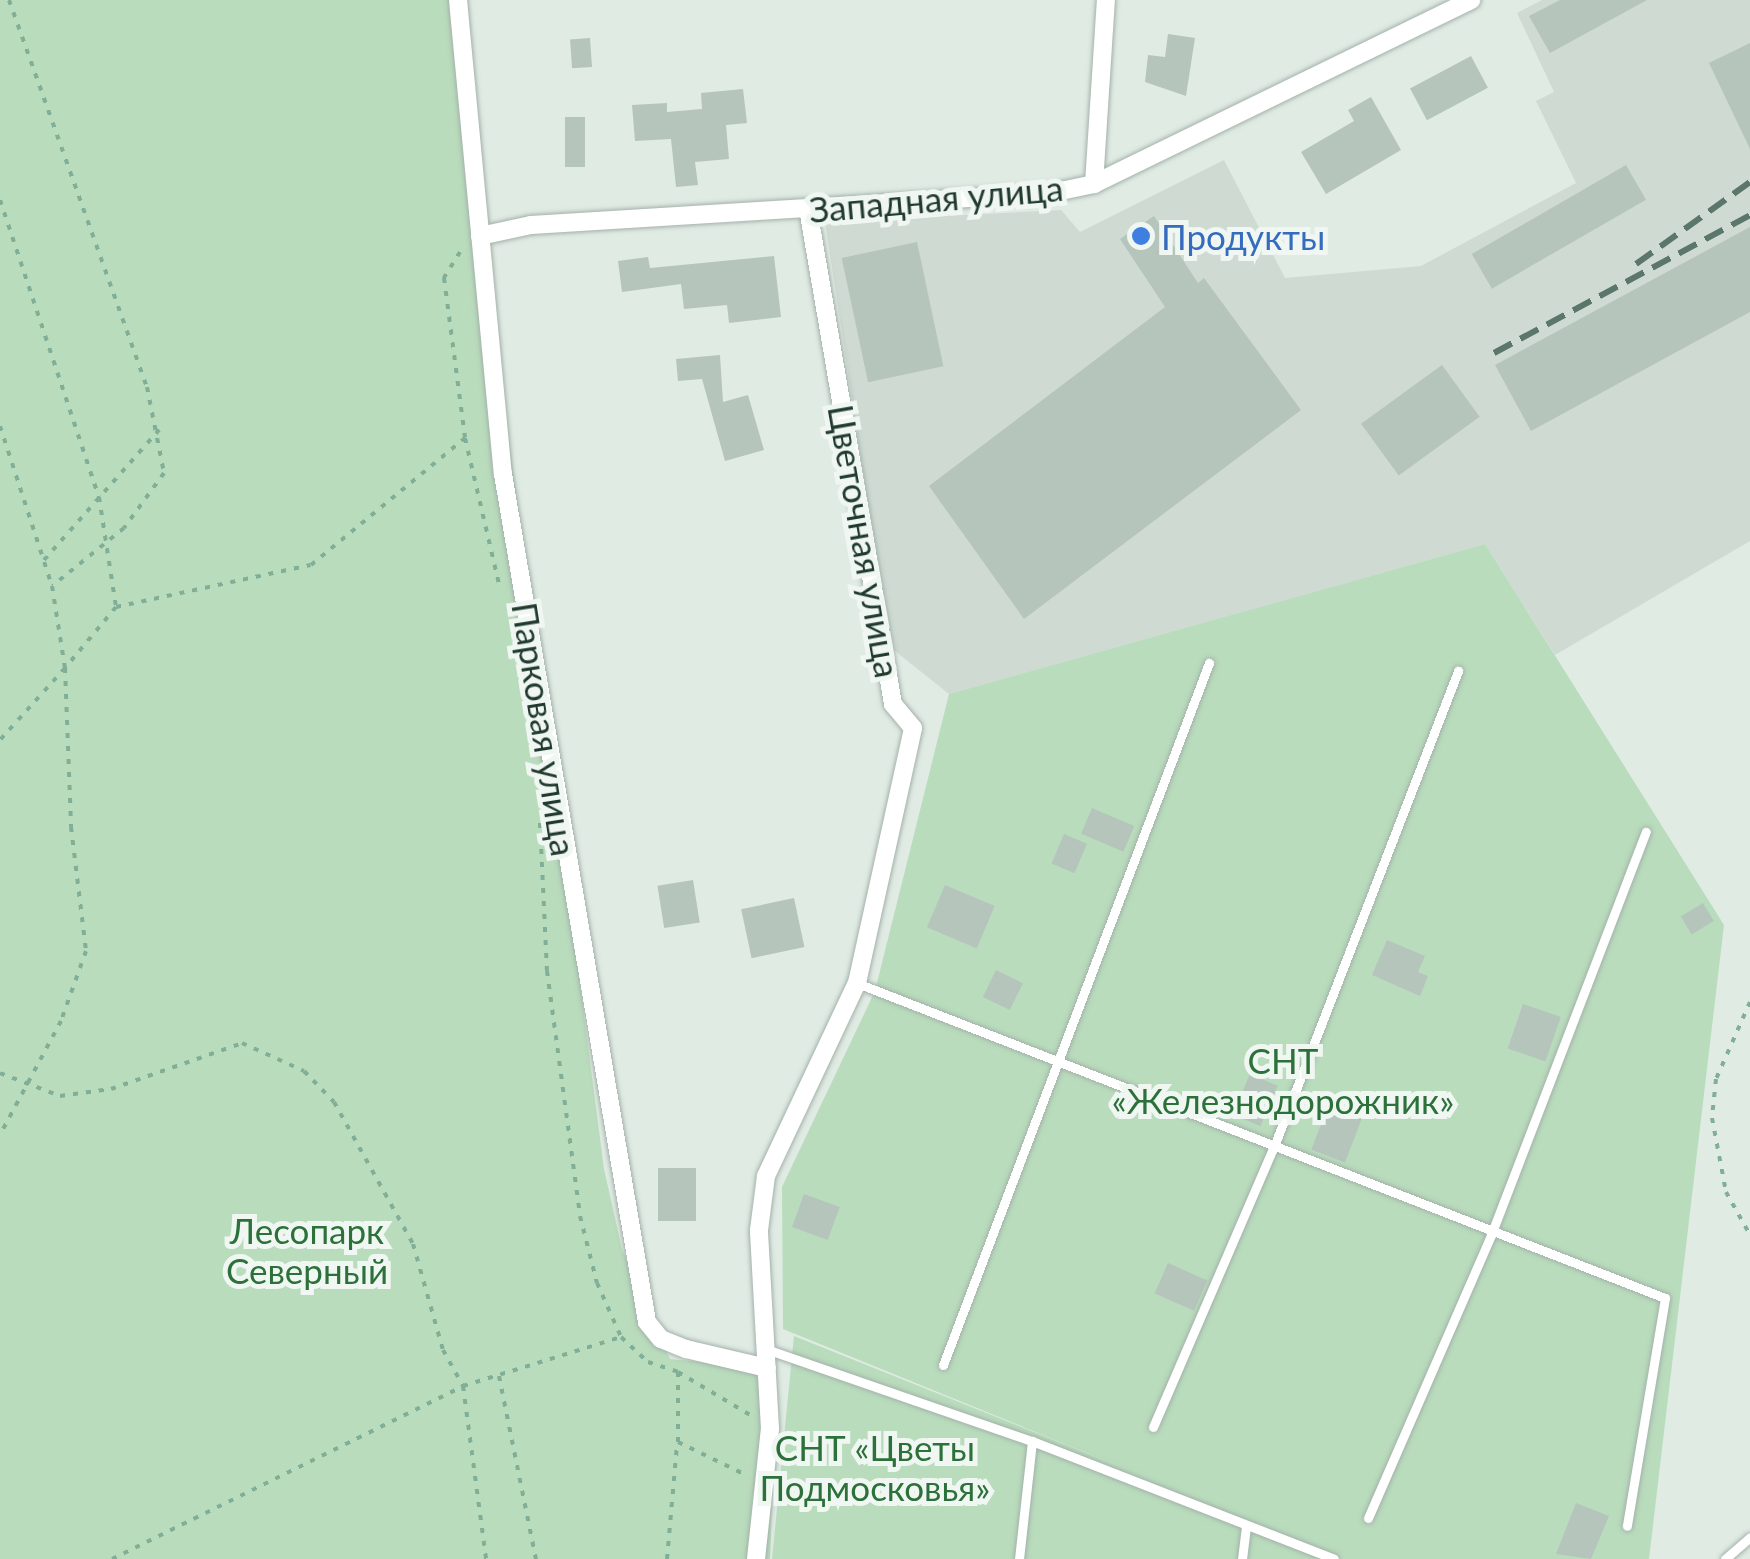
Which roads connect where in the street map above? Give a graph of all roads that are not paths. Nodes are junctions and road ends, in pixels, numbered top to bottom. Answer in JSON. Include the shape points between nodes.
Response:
{"nodes":[{"id":1,"x":458,"y":0,"type":"edge"},
{"id":2,"x":1106,"y":0,"type":"edge"},
{"id":3,"x":1470,"y":0,"type":"edge"},
{"id":4,"x":1094,"y":184,"type":"junction"},
{"id":5,"x":808,"y":209,"type":"junction"},
{"id":6,"x":480,"y":236,"type":"junction"},
{"id":7,"x":1209,"y":663,"type":"dead end"},
{"id":8,"x":1458,"y":671,"type":"dead end"},
{"id":9,"x":1646,"y":832,"type":"dead end"},
{"id":10,"x":857,"y":983,"type":"junction"},
{"id":11,"x":1054,"y":1063,"type":"junction"},
{"id":12,"x":1273,"y":1149,"type":"junction"},
{"id":13,"x":1491,"y":1235,"type":"junction"},
{"id":14,"x":766,"y":1348,"type":"junction"},
{"id":15,"x":943,"y":1364,"type":"dead end"},
{"id":16,"x":766,"y":1368,"type":"junction"},
{"id":17,"x":1153,"y":1427,"type":"dead end"},
{"id":18,"x":1032,"y":1441,"type":"junction"},
{"id":19,"x":1368,"y":1518,"type":"dead end"},
{"id":20,"x":1627,"y":1526,"type":"dead end"},
{"id":21,"x":1246,"y":1528,"type":"junction"},
{"id":22,"x":1750,"y":1538,"type":"edge"},
{"id":23,"x":756,"y":1559,"type":"edge"},
{"id":24,"x":1019,"y":1559,"type":"edge"},
{"id":25,"x":1242,"y":1559,"type":"edge"},
{"id":26,"x":1334,"y":1559,"type":"edge"},
{"id":27,"x":1725,"y":1559,"type":"edge"}],
"edges":[{"from":1,"to":6,"type":"street","name":"Парковая улица"},
{"from":2,"to":4,"type":"street"},
{"from":3,"to":4,"type":"street","name":"Западная улица"},
{"from":4,"to":5,"type":"street","name":"Западная улица","via":[[1051,193]]},
{"from":5,"to":6,"type":"street","name":"Западная улица","via":[[531,225]]},
{"from":5,"to":10,"type":"street","name":"Цветочная улица","via":[[893,704],[913,728]]},
{"from":6,"to":16,"type":"street","name":"Парковая улица","via":[[503,474],[647,1322],[674,1344]]},
{"from":7,"to":11,"type":"lane"},
{"from":8,"to":12,"type":"lane"},
{"from":9,"to":13,"type":"lane"},
{"from":10,"to":11,"type":"lane"},
{"from":10,"to":14,"type":"street","name":"Цветочная улица","via":[[766,1176],[759,1230]]},
{"from":11,"to":12,"type":"lane"},
{"from":11,"to":15,"type":"lane"},
{"from":12,"to":13,"type":"lane"},
{"from":12,"to":17,"type":"lane"},
{"from":13,"to":19,"type":"lane"},
{"from":13,"to":20,"type":"lane","via":[[1665,1298]]},
{"from":14,"to":16,"type":"street","name":"Цветочная улица"},
{"from":14,"to":18,"type":"lane"},
{"from":16,"to":23,"type":"street","name":"Цветочная улица","via":[[770,1429]]},
{"from":18,"to":21,"type":"lane"},
{"from":18,"to":24,"type":"lane"},
{"from":21,"to":25,"type":"lane"},
{"from":21,"to":26,"type":"lane"},
{"from":22,"to":27,"type":"lane"}]}
